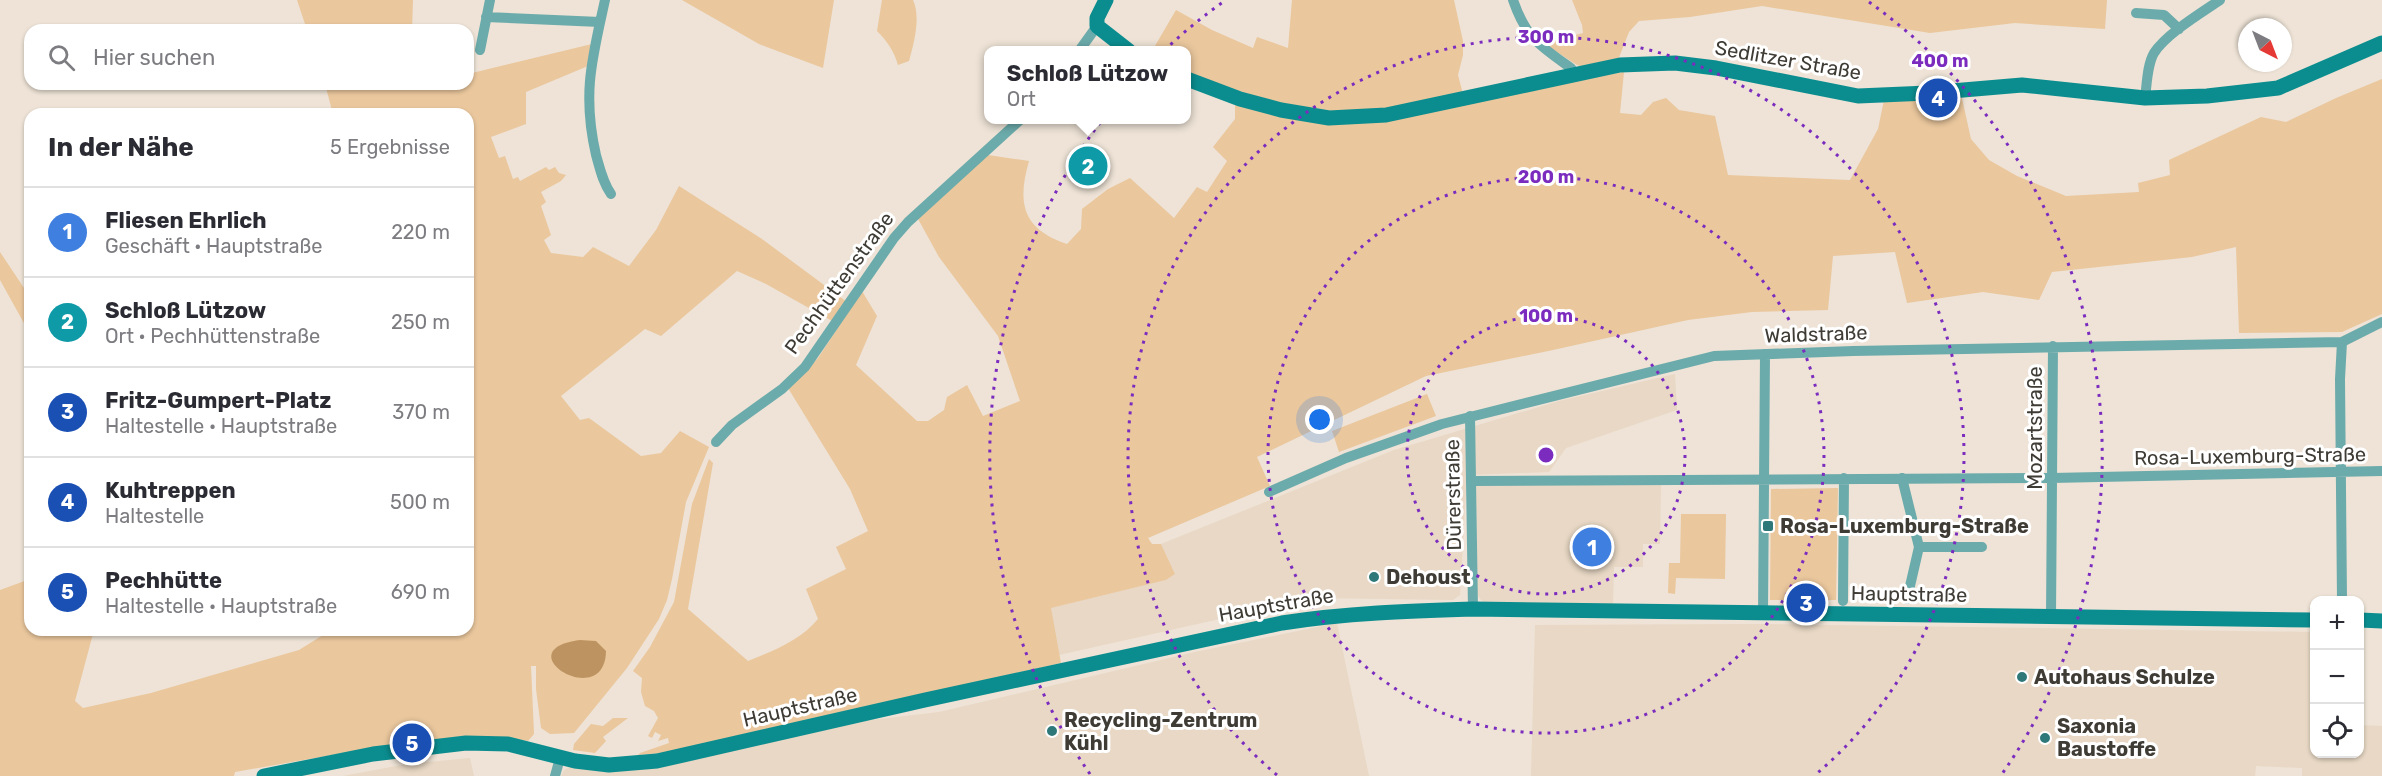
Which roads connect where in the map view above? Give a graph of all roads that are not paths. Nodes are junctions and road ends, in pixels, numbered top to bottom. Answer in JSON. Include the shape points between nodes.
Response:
{"nodes":[{"id":1,"x":490,"y":0,"type":"edge"},
{"id":2,"x":604,"y":0,"type":"edge"},
{"id":3,"x":1106,"y":0,"type":"edge"},
{"id":4,"x":1513,"y":0,"type":"edge"},
{"id":5,"x":2220,"y":0,"type":"edge"},
{"id":6,"x":2136,"y":13,"type":"dead end"},
{"id":7,"x":486,"y":17,"type":"junction"},
{"id":8,"x":600,"y":22,"type":"junction"},
{"id":9,"x":1097,"y":22,"type":"junction"},
{"id":10,"x":2179,"y":29,"type":"junction"},
{"id":11,"x":2382,"y":43,"type":"edge"},
{"id":12,"x":1081,"y":46,"type":"edge"},
{"id":13,"x":1123,"y":46,"type":"edge"},
{"id":14,"x":480,"y":50,"type":"dead end"},
{"id":15,"x":1575,"y":75,"type":"junction"},
{"id":16,"x":1191,"y":81,"type":"edge"},
{"id":17,"x":2145,"y":99,"type":"junction"},
{"id":18,"x":1016,"y":124,"type":"edge"},
{"id":19,"x":611,"y":194,"type":"dead end"},
{"id":20,"x":2382,"y":322,"type":"edge"},
{"id":21,"x":2342,"y":342,"type":"junction"},
{"id":22,"x":2054,"y":346,"type":"junction"},
{"id":23,"x":1765,"y":354,"type":"junction"},
{"id":24,"x":1470,"y":416,"type":"junction"},
{"id":25,"x":716,"y":442,"type":"dead end"},
{"id":26,"x":2382,"y":471,"type":"edge"},
{"id":27,"x":2341,"y":472,"type":"junction"},
{"id":28,"x":1844,"y":478,"type":"junction"},
{"id":29,"x":1902,"y":478,"type":"junction"},
{"id":30,"x":2052,"y":478,"type":"junction"},
{"id":31,"x":1764,"y":479,"type":"junction"},
{"id":32,"x":1471,"y":481,"type":"junction"},
{"id":33,"x":1269,"y":492,"type":"dead end"},
{"id":34,"x":1982,"y":547,"type":"dead end"},
{"id":35,"x":1919,"y":548,"type":"junction"},
{"id":36,"x":2342,"y":596,"type":"edge"},
{"id":37,"x":1907,"y":600,"type":"dead end"},
{"id":38,"x":1843,"y":602,"type":"dead end"},
{"id":39,"x":1473,"y":609,"type":"junction"},
{"id":40,"x":1763,"y":614,"type":"junction"},
{"id":41,"x":2051,"y":617,"type":"junction"},
{"id":42,"x":2310,"y":620,"type":"edge"},
{"id":43,"x":2364,"y":620,"type":"edge"},
{"id":44,"x":2382,"y":621,"type":"edge"},
{"id":45,"x":560,"y":758,"type":"junction"},
{"id":46,"x":264,"y":776,"type":"edge"},
{"id":47,"x":555,"y":776,"type":"edge"}],
"edges":[{"from":1,"to":7,"type":"street"},
{"from":2,"to":8,"type":"street"},
{"from":3,"to":9,"type":"main road"},
{"from":4,"to":15,"type":"street","via":[[1529,35]]},
{"from":5,"to":10,"type":"street"},
{"from":6,"to":10,"type":"street","via":[[2164,15]]},
{"from":7,"to":8,"type":"street"},
{"from":7,"to":14,"type":"street"},
{"from":8,"to":19,"type":"street","via":[[590,73],[588,110],[598,162]]},
{"from":9,"to":12,"type":"street"},
{"from":9,"to":13,"type":"main road"},
{"from":10,"to":17,"type":"street","via":[[2155,52]]},
{"from":11,"to":17,"type":"main road","name":"Sedlitzer Straße","via":[[2278,88]]},
{"from":15,"to":16,"type":"main road","name":"Sedlitzer Straße","via":[[1386,115],[1355,118],[1281,110]]},
{"from":15,"to":17,"type":"main road","name":"Sedlitzer Straße","via":[[1620,65],[1675,63],[1858,96],[2022,85]]},
{"from":18,"to":25,"type":"street","name":"Pechhüttenstraße","via":[[894,238],[805,367]]},
{"from":20,"to":21,"type":"street","name":"Waldstraße"},
{"from":21,"to":22,"type":"street","name":"Waldstraße"},
{"from":21,"to":27,"type":"street"},
{"from":22,"to":23,"type":"street","name":"Waldstraße"},
{"from":22,"to":30,"type":"street","name":"Mozartstraße"},
{"from":23,"to":24,"type":"street","name":"Waldstraße","via":[[1714,356]]},
{"from":23,"to":31,"type":"street"},
{"from":24,"to":32,"type":"street","name":"Dürerstraße"},
{"from":24,"to":33,"type":"street","name":"Waldstraße","via":[[1346,458]]},
{"from":26,"to":27,"type":"street","name":"Rosa-Luxemburg-Straße"},
{"from":27,"to":30,"type":"street","name":"Rosa-Luxemburg-Straße"},
{"from":27,"to":36,"type":"street"},
{"from":28,"to":29,"type":"street","name":"Rosa-Luxemburg-Straße"},
{"from":28,"to":31,"type":"street","name":"Rosa-Luxemburg-Straße"},
{"from":28,"to":38,"type":"street"},
{"from":29,"to":30,"type":"street","name":"Rosa-Luxemburg-Straße"},
{"from":29,"to":35,"type":"street"},
{"from":30,"to":41,"type":"street","name":"Mozartstraße"},
{"from":31,"to":32,"type":"street","name":"Rosa-Luxemburg-Straße"},
{"from":31,"to":40,"type":"street"},
{"from":32,"to":39,"type":"street","name":"Dürerstraße"},
{"from":34,"to":35,"type":"street"},
{"from":35,"to":37,"type":"street"},
{"from":39,"to":40,"type":"main road","name":"Hauptstraße"},
{"from":39,"to":45,"type":"main road","name":"Hauptstraße","via":[[1333,615],[1282,623],[657,761],[609,765]]},
{"from":40,"to":41,"type":"main road","name":"Hauptstraße"},
{"from":41,"to":42,"type":"main road","name":"Hauptstraße"},
{"from":43,"to":44,"type":"main road"},
{"from":45,"to":46,"type":"main road","name":"Hauptstraße","via":[[508,744],[466,743],[373,754]]},
{"from":45,"to":47,"type":"street"}]}
